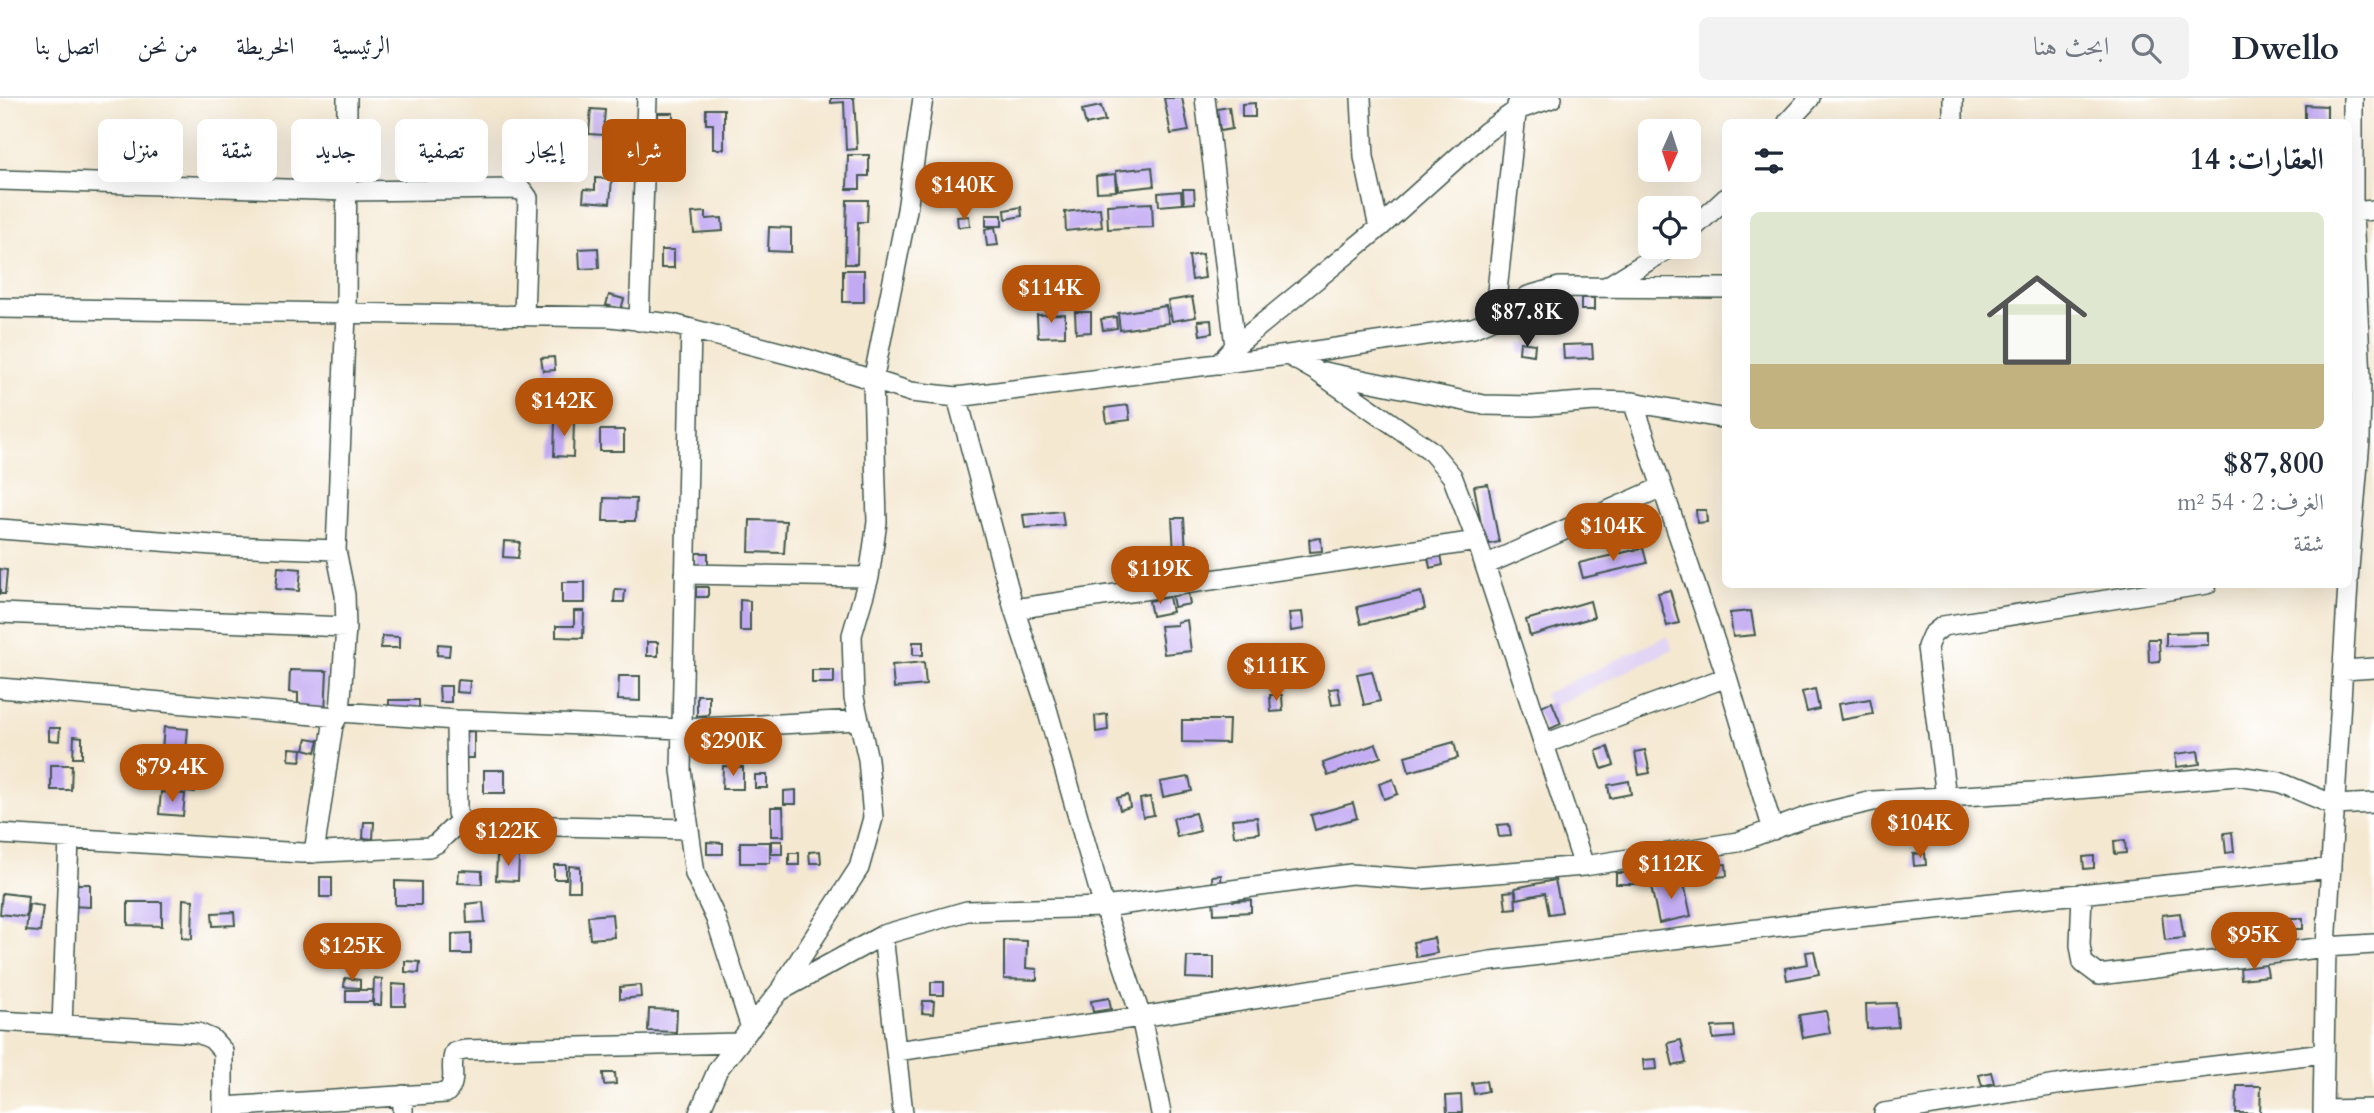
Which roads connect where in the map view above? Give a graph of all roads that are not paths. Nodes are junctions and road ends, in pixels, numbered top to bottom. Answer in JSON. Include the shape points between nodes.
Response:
{"nodes":[{"id":1,"x":347,"y":98,"type":"edge"},
{"id":2,"x":647,"y":98,"type":"edge"},
{"id":3,"x":923,"y":98,"type":"edge"},
{"id":4,"x":1205,"y":98,"type":"edge"},
{"id":5,"x":1361,"y":98,"type":"edge"},
{"id":6,"x":1552,"y":98,"type":"edge"},
{"id":7,"x":1810,"y":98,"type":"edge"},
{"id":8,"x":1952,"y":98,"type":"edge"},
{"id":9,"x":2354,"y":98,"type":"edge"},
{"id":10,"x":1518,"y":104,"type":"edge"},
{"id":11,"x":1791,"y":119,"type":"edge"},
{"id":12,"x":1953,"y":119,"type":"edge"},
{"id":13,"x":2352,"y":134,"type":"edge"},
{"id":14,"x":0,"y":180,"type":"edge"},
{"id":15,"x":2352,"y":182,"type":"edge"},
{"id":16,"x":347,"y":191,"type":"junction"},
{"id":17,"x":1722,"y":202,"type":"edge"},
{"id":18,"x":2374,"y":209,"type":"edge"},
{"id":19,"x":2353,"y":212,"type":"junction"},
{"id":20,"x":1701,"y":221,"type":"edge"},
{"id":21,"x":1379,"y":228,"type":"junction"},
{"id":22,"x":1651,"y":259,"type":"edge"},
{"id":23,"x":1605,"y":287,"type":"junction"},
{"id":24,"x":1722,"y":288,"type":"edge"},
{"id":25,"x":0,"y":308,"type":"edge"},
{"id":26,"x":346,"y":314,"type":"junction"},
{"id":27,"x":2354,"y":315,"type":"edge"},
{"id":28,"x":524,"y":316,"type":"junction"},
{"id":29,"x":1494,"y":319,"type":"junction"},
{"id":30,"x":639,"y":321,"type":"junction"},
{"id":31,"x":691,"y":329,"type":"junction"},
{"id":32,"x":1235,"y":346,"type":"junction"},
{"id":33,"x":1288,"y":355,"type":"junction"},
{"id":34,"x":1219,"y":364,"type":"junction"},
{"id":35,"x":1316,"y":371,"type":"junction"},
{"id":36,"x":2367,"y":376,"type":"edge"},
{"id":37,"x":873,"y":381,"type":"junction"},
{"id":38,"x":957,"y":397,"type":"junction"},
{"id":39,"x":1633,"y":402,"type":"junction"},
{"id":40,"x":1722,"y":418,"type":"edge"},
{"id":41,"x":1662,"y":487,"type":"junction"},
{"id":42,"x":0,"y":528,"type":"edge"},
{"id":43,"x":2352,"y":536,"type":"edge"},
{"id":44,"x":1477,"y":541,"type":"junction"},
{"id":45,"x":336,"y":550,"type":"junction"},
{"id":46,"x":1485,"y":565,"type":"junction"},
{"id":47,"x":685,"y":574,"type":"junction"},
{"id":48,"x":869,"y":577,"type":"junction"},
{"id":49,"x":2182,"y":588,"type":"edge"},
{"id":50,"x":2348,"y":588,"type":"edge"},
{"id":51,"x":1014,"y":610,"type":"junction"},
{"id":52,"x":0,"y":613,"type":"edge"},
{"id":53,"x":346,"y":627,"type":"junction"},
{"id":54,"x":2374,"y":668,"type":"edge"},
{"id":55,"x":2344,"y":670,"type":"junction"},
{"id":56,"x":1727,"y":677,"type":"junction"},
{"id":57,"x":0,"y":688,"type":"edge"},
{"id":58,"x":339,"y":715,"type":"junction"},
{"id":59,"x":456,"y":720,"type":"junction"},
{"id":60,"x":859,"y":720,"type":"junction"},
{"id":61,"x":682,"y":729,"type":"junction"},
{"id":62,"x":1544,"y":744,"type":"junction"},
{"id":63,"x":1946,"y":797,"type":"junction"},
{"id":64,"x":2374,"y":803,"type":"edge"},
{"id":65,"x":2334,"y":805,"type":"junction"},
{"id":66,"x":461,"y":820,"type":"junction"},
{"id":67,"x":689,"y":829,"type":"junction"},
{"id":68,"x":1773,"y":830,"type":"junction"},
{"id":69,"x":0,"y":834,"type":"edge"},
{"id":70,"x":69,"y":839,"type":"junction"},
{"id":71,"x":314,"y":853,"type":"junction"},
{"id":72,"x":1584,"y":866,"type":"junction"},
{"id":73,"x":2331,"y":868,"type":"junction"},
{"id":74,"x":2082,"y":893,"type":"junction"},
{"id":75,"x":1104,"y":908,"type":"junction"},
{"id":76,"x":883,"y":935,"type":"junction"},
{"id":77,"x":2374,"y":944,"type":"edge"},
{"id":78,"x":2326,"y":947,"type":"junction"},
{"id":79,"x":780,"y":991,"type":"junction"},
{"id":80,"x":1140,"y":1017,"type":"junction"},
{"id":81,"x":0,"y":1021,"type":"edge"},
{"id":82,"x":62,"y":1025,"type":"junction"},
{"id":83,"x":751,"y":1028,"type":"junction"},
{"id":84,"x":738,"y":1043,"type":"junction"},
{"id":85,"x":896,"y":1051,"type":"junction"},
{"id":86,"x":2324,"y":1053,"type":"junction"},
{"id":87,"x":403,"y":1104,"type":"edge"},
{"id":88,"x":2374,"y":1109,"type":"edge"},
{"id":89,"x":223,"y":1110,"type":"edge"},
{"id":90,"x":2323,"y":1112,"type":"edge"},
{"id":91,"x":699,"y":1113,"type":"edge"},
{"id":92,"x":903,"y":1113,"type":"edge"},
{"id":93,"x":1161,"y":1113,"type":"edge"},
{"id":94,"x":1884,"y":1113,"type":"edge"}],
"edges":[{"from":1,"to":16,"type":"street"},
{"from":2,"to":30,"type":"street"},
{"from":3,"to":37,"type":"street","via":[[907,210]]},
{"from":4,"to":32,"type":"street"},
{"from":5,"to":21,"type":"street","via":[[1364,158]]},
{"from":6,"to":10,"type":"street"},
{"from":7,"to":11,"type":"street"},
{"from":8,"to":12,"type":"street"},
{"from":9,"to":13,"type":"street"},
{"from":10,"to":21,"type":"street"},
{"from":10,"to":29,"type":"street"},
{"from":14,"to":16,"type":"street"},
{"from":15,"to":19,"type":"street"},
{"from":16,"to":26,"type":"street"},
{"from":16,"to":28,"type":"street","via":[[523,191],[528,198]]},
{"from":17,"to":20,"type":"street"},
{"from":18,"to":19,"type":"street"},
{"from":19,"to":27,"type":"street"},
{"from":21,"to":32,"type":"street"},
{"from":22,"to":23,"type":"street"},
{"from":23,"to":24,"type":"street"},
{"from":23,"to":29,"type":"street","via":[[1559,287],[1528,296]]},
{"from":25,"to":26,"type":"street"},
{"from":26,"to":28,"type":"street"},
{"from":26,"to":45,"type":"street"},
{"from":27,"to":36,"type":"street"},
{"from":28,"to":30,"type":"street"},
{"from":29,"to":33,"type":"street","via":[[1473,328]]},
{"from":30,"to":31,"type":"street"},
{"from":31,"to":37,"type":"street"},
{"from":31,"to":47,"type":"street"},
{"from":32,"to":34,"type":"street"},
{"from":33,"to":34,"type":"street"},
{"from":33,"to":35,"type":"street"},
{"from":34,"to":38,"type":"street"},
{"from":35,"to":39,"type":"street","via":[[1484,405]]},
{"from":35,"to":44,"type":"street","via":[[1430,450],[1452,476]]},
{"from":36,"to":43,"type":"street"},
{"from":37,"to":38,"type":"street"},
{"from":37,"to":48,"type":"street","via":[[877,522]]},
{"from":38,"to":51,"type":"street"},
{"from":39,"to":40,"type":"street"},
{"from":39,"to":41,"type":"street"},
{"from":41,"to":46,"type":"street"},
{"from":41,"to":56,"type":"street"},
{"from":42,"to":45,"type":"street"},
{"from":44,"to":46,"type":"street"},
{"from":44,"to":51,"type":"street"},
{"from":45,"to":53,"type":"street"},
{"from":46,"to":62,"type":"street"},
{"from":47,"to":48,"type":"street"},
{"from":47,"to":61,"type":"street"},
{"from":48,"to":60,"type":"street","via":[[852,635]]},
{"from":49,"to":63,"type":"street","via":[[1943,626],[1932,635],[1927,647]]},
{"from":50,"to":55,"type":"street"},
{"from":51,"to":75,"type":"street"},
{"from":52,"to":53,"type":"street"},
{"from":53,"to":58,"type":"street"},
{"from":54,"to":55,"type":"street"},
{"from":55,"to":65,"type":"street"},
{"from":56,"to":62,"type":"street"},
{"from":56,"to":68,"type":"street"},
{"from":57,"to":58,"type":"street"},
{"from":58,"to":59,"type":"street"},
{"from":58,"to":71,"type":"street","via":[[333,725]]},
{"from":59,"to":61,"type":"street"},
{"from":59,"to":66,"type":"street","via":[[457,813]]},
{"from":60,"to":61,"type":"street"},
{"from":60,"to":79,"type":"street","via":[[873,818],[859,867]]},
{"from":61,"to":67,"type":"street","via":[[681,770]]},
{"from":62,"to":72,"type":"street"},
{"from":63,"to":65,"type":"street","via":[[2237,776],[2279,782]]},
{"from":63,"to":68,"type":"street","via":[[1873,801]]},
{"from":64,"to":65,"type":"street"},
{"from":65,"to":73,"type":"street"},
{"from":66,"to":67,"type":"street","via":[[471,824]]},
{"from":66,"to":71,"type":"street","via":[[429,847]]},
{"from":67,"to":83,"type":"street","via":[[695,874],[716,919]]},
{"from":68,"to":72,"type":"street","via":[[1738,842]]},
{"from":69,"to":70,"type":"street"},
{"from":70,"to":71,"type":"street"},
{"from":70,"to":82,"type":"street"},
{"from":72,"to":75,"type":"street","via":[[1420,879],[1351,874]]},
{"from":73,"to":74,"type":"street"},
{"from":73,"to":78,"type":"street"},
{"from":74,"to":78,"type":"street","via":[[2083,963],[2099,975]]},
{"from":74,"to":80,"type":"street","via":[[1491,961]]},
{"from":75,"to":76,"type":"street","via":[[967,911]]},
{"from":75,"to":80,"type":"street"},
{"from":76,"to":79,"type":"street"},
{"from":76,"to":85,"type":"street"},
{"from":77,"to":78,"type":"street"},
{"from":78,"to":86,"type":"street"},
{"from":79,"to":83,"type":"street"},
{"from":80,"to":85,"type":"street"},
{"from":80,"to":93,"type":"street"},
{"from":81,"to":82,"type":"street"},
{"from":82,"to":89,"type":"street","via":[[198,1033],[212,1039],[222,1051]]},
{"from":83,"to":84,"type":"street"},
{"from":84,"to":87,"type":"street","via":[[465,1050],[455,1052],[452,1088]]},
{"from":84,"to":91,"type":"street","via":[[718,1069]]},
{"from":85,"to":92,"type":"street"},
{"from":86,"to":90,"type":"street"},
{"from":86,"to":94,"type":"street","via":[[2063,1084]]},
{"from":87,"to":89,"type":"street"},
{"from":88,"to":90,"type":"street"}]}
